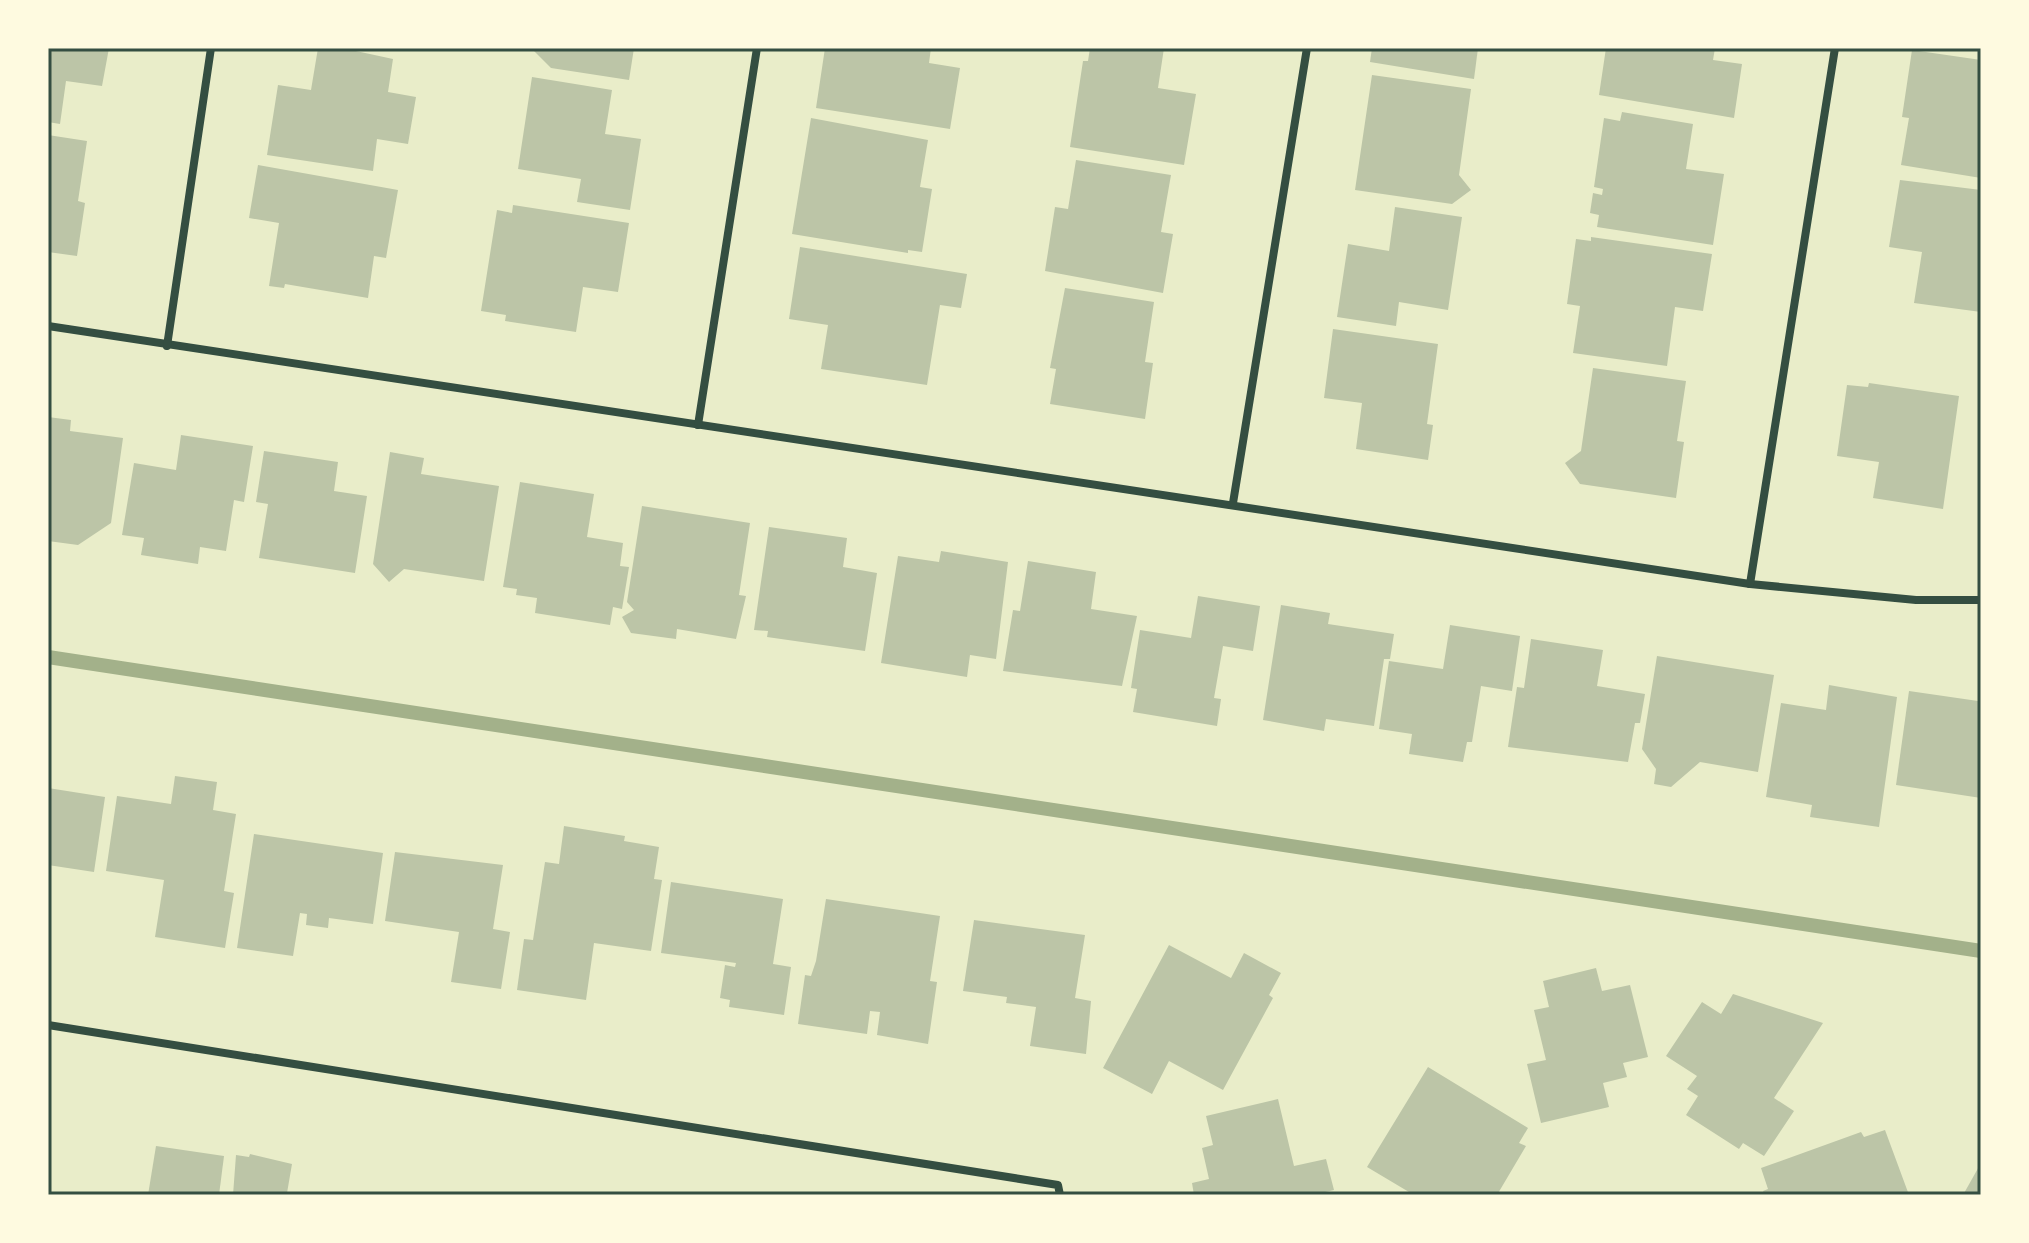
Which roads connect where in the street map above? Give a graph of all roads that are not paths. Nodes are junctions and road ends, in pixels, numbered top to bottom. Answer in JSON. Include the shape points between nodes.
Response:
{"nodes":[{"id":1,"x":211,"y":48,"type":"edge"},
{"id":2,"x":757,"y":48,"type":"edge"},
{"id":3,"x":1307,"y":48,"type":"edge"},
{"id":4,"x":1835,"y":48,"type":"edge"},
{"id":5,"x":48,"y":326,"type":"edge"},
{"id":6,"x":167,"y":346,"type":"junction"},
{"id":7,"x":698,"y":425,"type":"junction"},
{"id":8,"x":1233,"y":503,"type":"junction"},
{"id":9,"x":1750,"y":584,"type":"junction"},
{"id":10,"x":1981,"y":600,"type":"edge"},
{"id":11,"x":48,"y":1025,"type":"edge"},
{"id":12,"x":1059,"y":1190,"type":"edge"}],
"edges":[{"from":1,"to":6,"type":"street"},
{"from":2,"to":7,"type":"street"},
{"from":3,"to":8,"type":"street"},
{"from":4,"to":9,"type":"street"},
{"from":5,"to":6,"type":"street"},
{"from":6,"to":7,"type":"street"},
{"from":7,"to":8,"type":"street"},
{"from":8,"to":9,"type":"street"},
{"from":9,"to":10,"type":"street","via":[[1916,600]]},
{"from":11,"to":12,"type":"street"}]}
